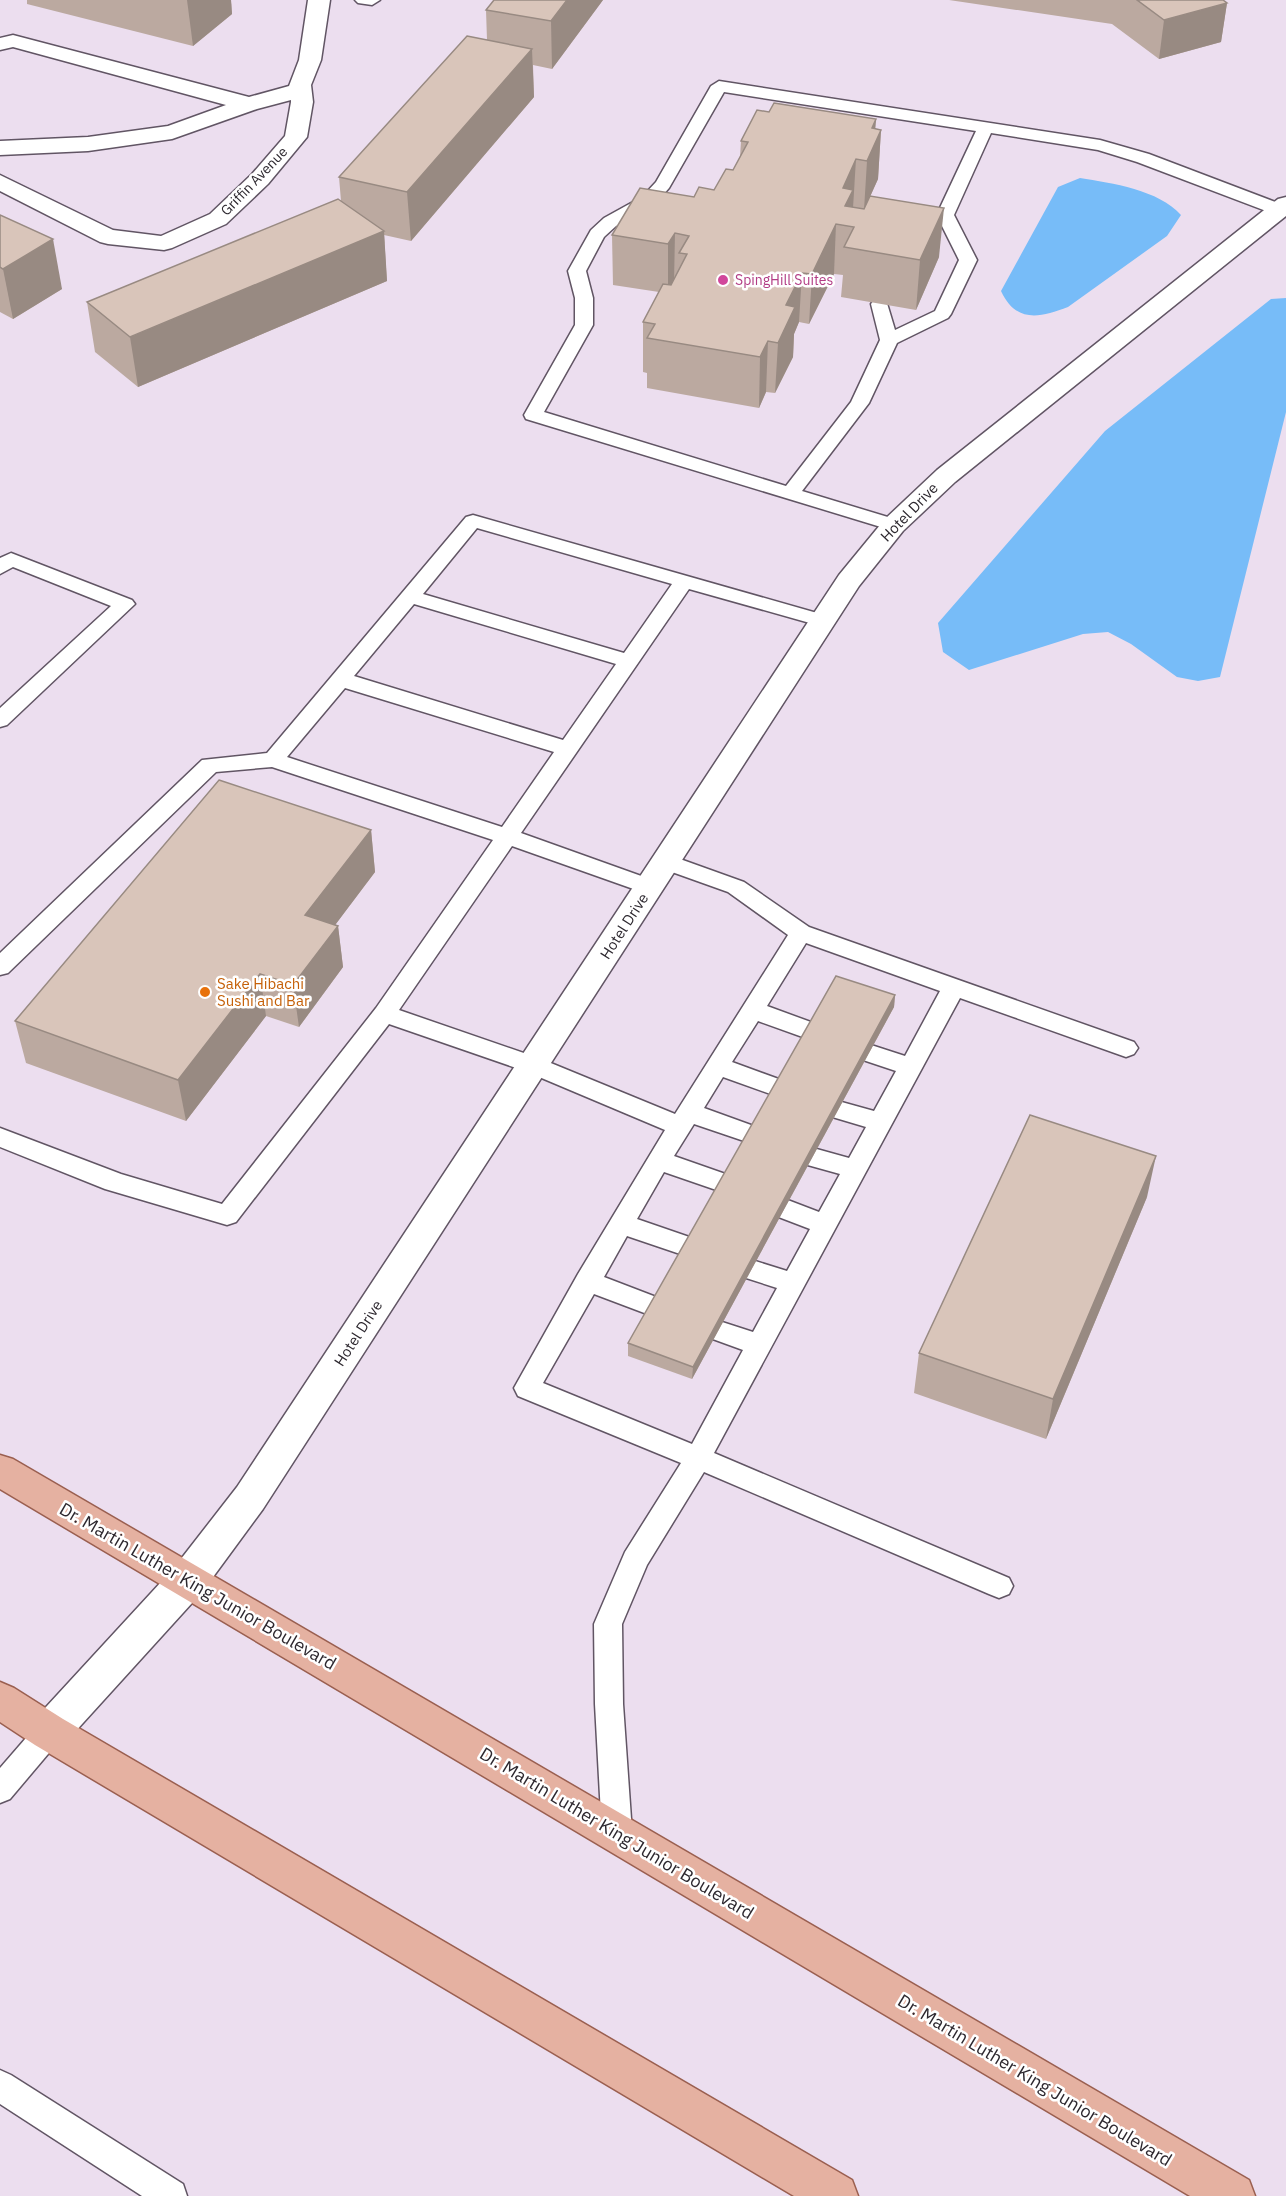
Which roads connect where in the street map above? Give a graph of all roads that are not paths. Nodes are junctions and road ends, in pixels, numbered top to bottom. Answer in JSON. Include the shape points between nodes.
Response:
{"nodes":[{"id":1,"x":319,"y":0,"type":"edge"},
{"id":2,"x":363,"y":0,"type":"edge"},
{"id":3,"x":372,"y":0,"type":"edge"},
{"id":4,"x":0,"y":44,"type":"edge"},
{"id":5,"x":301,"y":90,"type":"junction"},
{"id":6,"x":249,"y":104,"type":"junction"},
{"id":7,"x":986,"y":127,"type":"junction"},
{"id":8,"x":0,"y":148,"type":"edge"},
{"id":9,"x":0,"y":182,"type":"edge"},
{"id":10,"x":1283,"y":207,"type":"edge"},
{"id":11,"x":945,"y":215,"type":"junction"},
{"id":12,"x":903,"y":251,"type":"edge"},
{"id":13,"x":880,"y":304,"type":"edge"},
{"id":14,"x":889,"y":340,"type":"junction"},
{"id":15,"x":791,"y":492,"type":"junction"},
{"id":16,"x":894,"y":525,"type":"junction"},
{"id":17,"x":0,"y":568,"type":"edge"},
{"id":18,"x":684,"y":581,"type":"junction"},
{"id":19,"x":411,"y":597,"type":"junction"},
{"id":20,"x":824,"y":621,"type":"junction"},
{"id":21,"x":627,"y":661,"type":"junction"},
{"id":22,"x":340,"y":679,"type":"junction"},
{"id":23,"x":0,"y":720,"type":"edge"},
{"id":24,"x":567,"y":749,"type":"junction"},
{"id":25,"x":273,"y":760,"type":"junction"},
{"id":26,"x":506,"y":837,"type":"junction"},
{"id":27,"x":658,"y":875,"type":"junction"},
{"id":28,"x":801,"y":933,"type":"junction"},
{"id":29,"x":0,"y":967,"type":"edge"},
{"id":30,"x":954,"y":987,"type":"junction"},
{"id":31,"x":753,"y":1010,"type":"junction"},
{"id":32,"x":384,"y":1014,"type":"junction"},
{"id":33,"x":811,"y":1031,"type":"edge"},
{"id":34,"x":1126,"y":1048,"type":"dead end"},
{"id":35,"x":868,"y":1053,"type":"edge"},
{"id":36,"x":533,"y":1065,"type":"junction"},
{"id":37,"x":717,"y":1066,"type":"junction"},
{"id":38,"x":911,"y":1067,"type":"junction"},
{"id":39,"x":779,"y":1088,"type":"edge"},
{"id":40,"x":838,"y":1110,"type":"edge"},
{"id":41,"x":684,"y":1119,"type":"junction"},
{"id":42,"x":881,"y":1122,"type":"junction"},
{"id":43,"x":753,"y":1135,"type":"edge"},
{"id":44,"x":0,"y":1137,"type":"edge"},
{"id":45,"x":813,"y":1157,"type":"edge"},
{"id":46,"x":658,"y":1160,"type":"junction"},
{"id":47,"x":855,"y":1169,"type":"junction"},
{"id":48,"x":725,"y":1184,"type":"edge"},
{"id":49,"x":785,"y":1209,"type":"edge"},
{"id":50,"x":622,"y":1224,"type":"junction"},
{"id":51,"x":826,"y":1225,"type":"junction"},
{"id":52,"x":689,"y":1247,"type":"edge"},
{"id":53,"x":752,"y":1270,"type":"edge"},
{"id":54,"x":587,"y":1281,"type":"junction"},
{"id":55,"x":792,"y":1283,"type":"junction"},
{"id":56,"x":655,"y":1307,"type":"edge"},
{"id":57,"x":719,"y":1331,"type":"edge"},
{"id":58,"x":759,"y":1345,"type":"junction"},
{"id":59,"x":698,"y":1458,"type":"junction"},
{"id":60,"x":0,"y":1470,"type":"edge"},
{"id":61,"x":188,"y":1580,"type":"junction"},
{"id":62,"x":999,"y":1586,"type":"dead end"},
{"id":63,"x":0,"y":1700,"type":"edge"},
{"id":64,"x":49,"y":1732,"type":"junction"},
{"id":65,"x":0,"y":1790,"type":"edge"},
{"id":66,"x":617,"y":1833,"type":"junction"},
{"id":67,"x":0,"y":2086,"type":"edge"},
{"id":68,"x":171,"y":2196,"type":"edge"},
{"id":69,"x":836,"y":2196,"type":"edge"},
{"id":70,"x":1233,"y":2196,"type":"edge"}],
"edges":[{"from":1,"to":5,"type":"street","name":"Griffin Avenue"},
{"from":2,"to":3,"type":"lane"},
{"from":4,"to":6,"type":"street","via":[[13,41]]},
{"from":5,"to":6,"type":"street"},
{"from":5,"to":9,"type":"street","name":"Griffin Avenue","via":[[296,137],[260,179],[218,219],[164,243],[108,237]]},
{"from":6,"to":8,"type":"street","via":[[172,132],[88,144]]},
{"from":7,"to":10,"type":"lane","via":[[1100,145]]},
{"from":7,"to":11,"type":"lane"},
{"from":7,"to":15,"type":"lane","via":[[719,86],[663,184],[648,201],[610,222],[597,234],[577,271],[586,312],[584,325],[533,415]]},
{"from":10,"to":16,"type":"street","name":"Hotel Drive","via":[[946,476]]},
{"from":11,"to":12,"type":"lane"},
{"from":11,"to":14,"type":"lane","via":[[968,260],[942,314]]},
{"from":13,"to":14,"type":"lane"},
{"from":14,"to":15,"type":"lane","via":[[860,403]]},
{"from":15,"to":16,"type":"lane"},
{"from":16,"to":20,"type":"street","name":"Hotel Drive","via":[[849,581]]},
{"from":17,"to":23,"type":"lane","via":[[11,559],[125,604]]},
{"from":18,"to":19,"type":"lane","via":[[473,521]]},
{"from":18,"to":20,"type":"lane"},
{"from":18,"to":21,"type":"lane"},
{"from":19,"to":21,"type":"lane"},
{"from":19,"to":22,"type":"lane"},
{"from":20,"to":27,"type":"street","name":"Hotel Drive"},
{"from":21,"to":24,"type":"lane"},
{"from":22,"to":24,"type":"lane"},
{"from":22,"to":25,"type":"lane"},
{"from":24,"to":26,"type":"lane"},
{"from":25,"to":26,"type":"lane"},
{"from":25,"to":29,"type":"lane","via":[[210,765]]},
{"from":26,"to":27,"type":"lane"},
{"from":26,"to":32,"type":"lane"},
{"from":27,"to":28,"type":"lane","via":[[735,887]]},
{"from":27,"to":36,"type":"street","name":"Hotel Drive"},
{"from":28,"to":30,"type":"lane"},
{"from":28,"to":31,"type":"lane"},
{"from":30,"to":34,"type":"lane"},
{"from":30,"to":38,"type":"lane"},
{"from":31,"to":33,"type":"lane"},
{"from":31,"to":37,"type":"lane"},
{"from":32,"to":36,"type":"lane"},
{"from":32,"to":44,"type":"lane","via":[[227,1215],[114,1182]]},
{"from":35,"to":38,"type":"lane"},
{"from":36,"to":41,"type":"lane"},
{"from":36,"to":61,"type":"street","name":"Hotel Drive","via":[[250,1498]]},
{"from":37,"to":39,"type":"lane"},
{"from":37,"to":41,"type":"lane"},
{"from":38,"to":42,"type":"lane"},
{"from":40,"to":42,"type":"lane"},
{"from":41,"to":43,"type":"lane"},
{"from":41,"to":46,"type":"lane"},
{"from":42,"to":47,"type":"lane"},
{"from":45,"to":47,"type":"lane"},
{"from":46,"to":48,"type":"lane"},
{"from":46,"to":50,"type":"lane"},
{"from":47,"to":51,"type":"lane"},
{"from":49,"to":51,"type":"lane"},
{"from":50,"to":52,"type":"lane"},
{"from":50,"to":54,"type":"lane"},
{"from":51,"to":55,"type":"lane"},
{"from":53,"to":55,"type":"lane"},
{"from":54,"to":56,"type":"lane"},
{"from":54,"to":59,"type":"lane","via":[[526,1388]]},
{"from":55,"to":58,"type":"lane"},
{"from":57,"to":58,"type":"lane"},
{"from":58,"to":59,"type":"lane"},
{"from":59,"to":62,"type":"lane"},
{"from":59,"to":66,"type":"lane","via":[[635,1560],[608,1624]]},
{"from":60,"to":61,"type":"main road","name":"Dr. Martin Luther King Junior Boulevard"},
{"from":61,"to":64,"type":"street","name":"Hotel Drive"},
{"from":61,"to":66,"type":"main road","name":"Dr. Martin Luther King Junior Boulevard"},
{"from":63,"to":64,"type":"main road"},
{"from":64,"to":65,"type":"lane"},
{"from":64,"to":69,"type":"main road"},
{"from":66,"to":70,"type":"main road","name":"Dr. Martin Luther King Junior Boulevard"},
{"from":67,"to":68,"type":"lane"}]}
